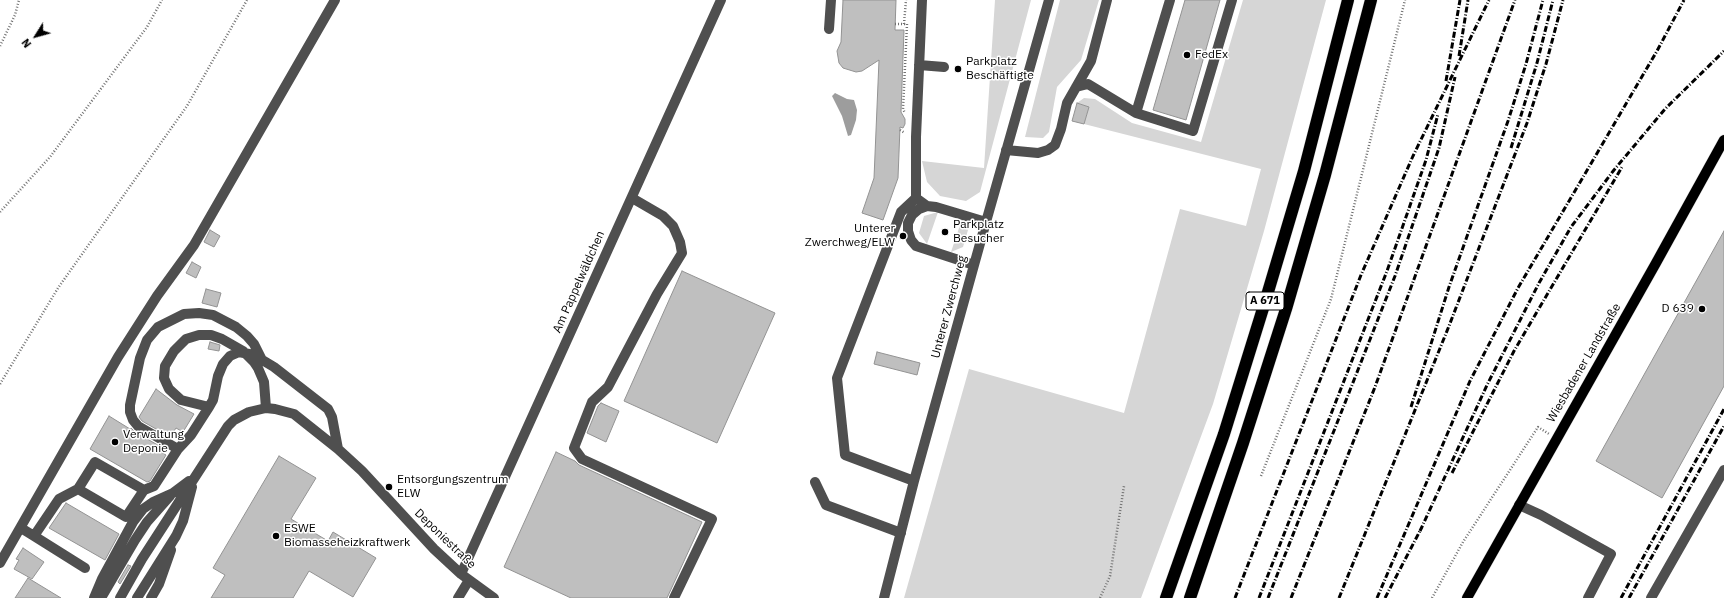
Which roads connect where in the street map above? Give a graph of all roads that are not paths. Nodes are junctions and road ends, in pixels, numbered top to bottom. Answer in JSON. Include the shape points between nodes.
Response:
{"nodes":[{"id":1,"x":335,"y":0,"type":"edge"},
{"id":2,"x":721,"y":0,"type":"edge"},
{"id":3,"x":831,"y":0,"type":"edge"},
{"id":4,"x":922,"y":0,"type":"edge"},
{"id":5,"x":1049,"y":0,"type":"edge"},
{"id":6,"x":1107,"y":0,"type":"edge"},
{"id":7,"x":1170,"y":0,"type":"edge"},
{"id":8,"x":1232,"y":0,"type":"edge"},
{"id":9,"x":1348,"y":0,"type":"edge"},
{"id":10,"x":1371,"y":0,"type":"edge"},
{"id":11,"x":829,"y":29,"type":"dead end"},
{"id":12,"x":919,"y":65,"type":"junction"},
{"id":13,"x":944,"y":67,"type":"dead end"},
{"id":14,"x":1076,"y":87,"type":"junction"},
{"id":15,"x":1136,"y":113,"type":"junction"},
{"id":16,"x":1724,"y":140,"type":"edge"},
{"id":17,"x":1006,"y":150,"type":"junction"},
{"id":18,"x":632,"y":198,"type":"junction"},
{"id":19,"x":916,"y":198,"type":"junction"},
{"id":20,"x":927,"y":206,"type":"junction"},
{"id":21,"x":986,"y":222,"type":"junction"},
{"id":22,"x":974,"y":265,"type":"junction"},
{"id":23,"x":242,"y":351,"type":"junction"},
{"id":24,"x":261,"y":358,"type":"junction"},
{"id":25,"x":209,"y":407,"type":"junction"},
{"id":26,"x":266,"y":408,"type":"junction"},
{"id":27,"x":178,"y":449,"type":"junction"},
{"id":28,"x":338,"y":449,"type":"junction"},
{"id":29,"x":1724,"y":470,"type":"edge"},
{"id":30,"x":194,"y":478,"type":"junction"},
{"id":31,"x":914,"y":481,"type":"junction"},
{"id":32,"x":815,"y":482,"type":"dead end"},
{"id":33,"x":78,"y":489,"type":"junction"},
{"id":34,"x":144,"y":490,"type":"junction"},
{"id":35,"x":173,"y":493,"type":"junction"},
{"id":36,"x":1519,"y":505,"type":"junction"},
{"id":37,"x":130,"y":519,"type":"junction"},
{"id":38,"x":21,"y":528,"type":"junction"},
{"id":39,"x":901,"y":533,"type":"junction"},
{"id":40,"x":34,"y":536,"type":"junction"},
{"id":41,"x":176,"y":536,"type":"junction"},
{"id":42,"x":0,"y":564,"type":"edge"},
{"id":43,"x":85,"y":568,"type":"dead end"},
{"id":44,"x":465,"y":577,"type":"junction"},
{"id":45,"x":94,"y":598,"type":"edge"},
{"id":46,"x":102,"y":598,"type":"edge"},
{"id":47,"x":120,"y":598,"type":"edge"},
{"id":48,"x":137,"y":598,"type":"edge"},
{"id":49,"x":151,"y":598,"type":"edge"},
{"id":50,"x":458,"y":598,"type":"edge"},
{"id":51,"x":494,"y":598,"type":"edge"},
{"id":52,"x":674,"y":598,"type":"edge"},
{"id":53,"x":884,"y":598,"type":"edge"},
{"id":54,"x":1166,"y":598,"type":"edge"},
{"id":55,"x":1190,"y":598,"type":"edge"},
{"id":56,"x":1467,"y":598,"type":"edge"},
{"id":57,"x":1588,"y":598,"type":"edge"},
{"id":58,"x":1651,"y":598,"type":"edge"}],
"edges":[{"from":1,"to":38,"type":"street","via":[[194,245],[118,357]]},
{"from":2,"to":18,"type":"street","name":"Am Pappelwäldchen"},
{"from":3,"to":11,"type":"street"},
{"from":4,"to":12,"type":"street"},
{"from":5,"to":17,"type":"street","name":"Unterer Zwerchweg"},
{"from":6,"to":14,"type":"street","via":[[1091,61]]},
{"from":7,"to":15,"type":"street"},
{"from":8,"to":15,"type":"street","via":[[1193,131]]},
{"from":9,"to":54,"type":"highway","number":"A 671","via":[[1304,171],[1265,302],[1224,434]]},
{"from":10,"to":55,"type":"highway","number":"A 671","via":[[1325,175],[1286,309]]},
{"from":12,"to":13,"type":"street"},
{"from":12,"to":19,"type":"street"},
{"from":14,"to":15,"type":"street","via":[[1088,84]]},
{"from":14,"to":17,"type":"street","via":[[1066,102],[1061,129],[1055,144],[1048,150],[1038,153]]},
{"from":16,"to":36,"type":"main road","name":"Wiesbadener Landstraße"},
{"from":17,"to":21,"type":"street","name":"Unterer Zwerchweg"},
{"from":18,"to":44,"type":"street","name":"Am Pappelwäldchen"},
{"from":18,"to":52,"type":"street","via":[[663,216],[673,226],[682,253],[657,294],[608,387],[592,402],[574,448],[582,459],[712,519]]},
{"from":19,"to":20,"type":"street"},
{"from":19,"to":31,"type":"street","via":[[901,212],[837,378],[845,455]]},
{"from":20,"to":21,"type":"street"},
{"from":20,"to":22,"type":"street","via":[[912,215],[908,223],[911,240],[924,250]]},
{"from":21,"to":22,"type":"street","name":"Unterer Zwerchweg"},
{"from":22,"to":31,"type":"street","name":"Unterer Zwerchweg"},
{"from":23,"to":24,"type":"street"},
{"from":23,"to":25,"type":"street","via":[[230,356],[223,364]]},
{"from":23,"to":25,"type":"street","via":[[217,336],[199,335],[181,343],[168,359],[164,378],[169,389],[182,400]]},
{"from":23,"to":26,"type":"street","via":[[254,362],[262,375]]},
{"from":24,"to":27,"type":"street","via":[[247,336],[236,327],[212,315],[199,312],[184,314],[158,327],[147,340],[140,358],[130,412],[138,426]]},
{"from":24,"to":28,"type":"street","via":[[328,409]]},
{"from":25,"to":27,"type":"street","via":[[191,435]]},
{"from":26,"to":28,"type":"street","name":"Deponiestraße","via":[[294,414]]},
{"from":26,"to":30,"type":"street","via":[[249,412],[234,420]]},
{"from":27,"to":34,"type":"street","via":[[154,486]]},
{"from":28,"to":44,"type":"street","name":"Deponiestraße"},
{"from":29,"to":58,"type":"street"},
{"from":30,"to":35,"type":"street"},
{"from":30,"to":41,"type":"street","via":[[183,521]]},
{"from":30,"to":47,"type":"street"},
{"from":31,"to":39,"type":"street","name":"Unterer Zwerchweg"},
{"from":32,"to":39,"type":"street","via":[[826,505]]},
{"from":33,"to":34,"type":"street","via":[[95,462]]},
{"from":33,"to":37,"type":"street"},
{"from":33,"to":40,"type":"street","via":[[59,499]]},
{"from":34,"to":37,"type":"street"},
{"from":35,"to":37,"type":"street"},
{"from":35,"to":46,"type":"street","via":[[146,522]]},
{"from":36,"to":56,"type":"main road","name":"Wiesbadener Landstraße"},
{"from":36,"to":57,"type":"street","via":[[1611,554]]},
{"from":37,"to":45,"type":"street"},
{"from":38,"to":40,"type":"street"},
{"from":38,"to":42,"type":"street"},
{"from":39,"to":53,"type":"street","name":"Unterer Zwerchweg"},
{"from":40,"to":43,"type":"street"},
{"from":41,"to":48,"type":"street"},
{"from":41,"to":49,"type":"street","via":[[165,571]]},
{"from":44,"to":50,"type":"street","name":"Am Pappelwäldchen"},
{"from":44,"to":51,"type":"street","name":"Deponiestraße"}]}
